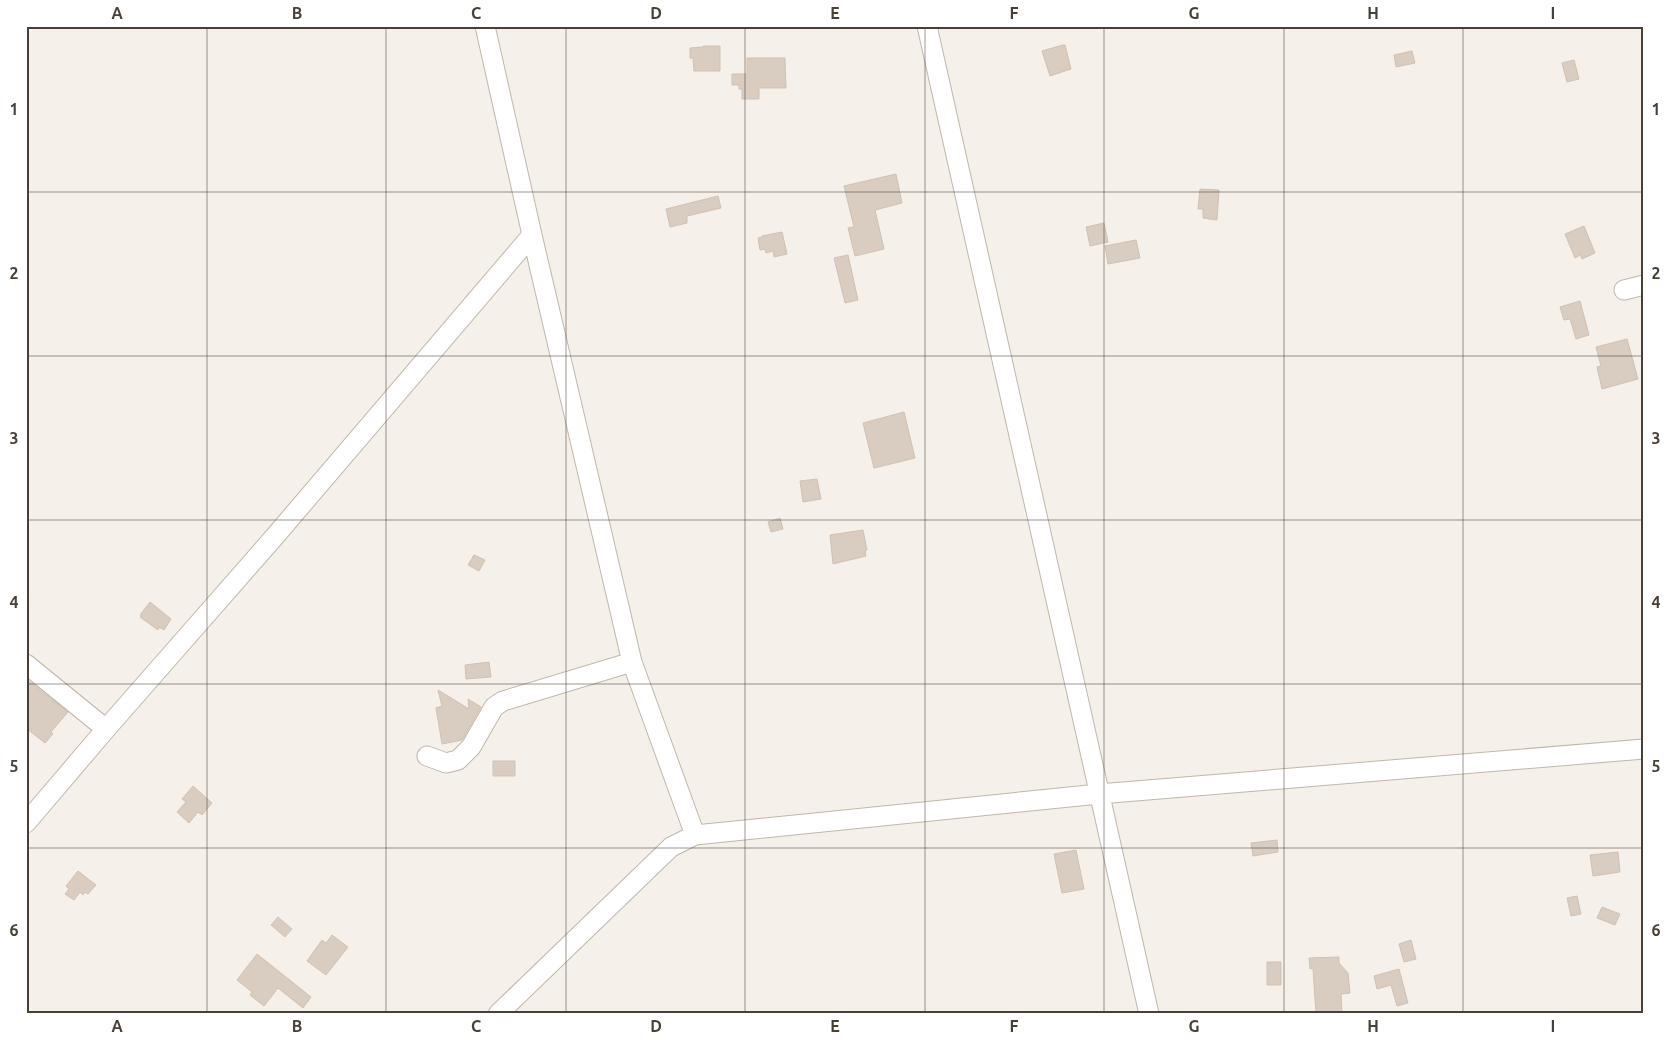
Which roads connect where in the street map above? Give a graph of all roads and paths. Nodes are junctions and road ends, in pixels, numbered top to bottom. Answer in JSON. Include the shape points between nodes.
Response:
{"nodes":[{"id":1,"x":485,"y":26,"type":"edge"},
{"id":2,"x":927,"y":26,"type":"edge"},
{"id":3,"x":532,"y":235,"type":"junction"},
{"id":4,"x":1644,"y":285,"type":"edge"},
{"id":5,"x":1624,"y":290,"type":"dead end"},
{"id":6,"x":632,"y":662,"type":"junction"},
{"id":7,"x":26,"y":664,"type":"edge"},
{"id":8,"x":106,"y":729,"type":"junction"},
{"id":9,"x":1644,"y":749,"type":"edge"},
{"id":10,"x":427,"y":756,"type":"dead end"},
{"id":11,"x":1099,"y":794,"type":"junction"},
{"id":12,"x":26,"y":823,"type":"edge"},
{"id":13,"x":695,"y":835,"type":"junction"},
{"id":14,"x":498,"y":1014,"type":"edge"},
{"id":15,"x":1149,"y":1014,"type":"edge"}],
"edges":[{"from":1,"to":3,"type":"street"},
{"from":2,"to":11,"type":"street"},
{"from":3,"to":6,"type":"street"},
{"from":3,"to":8,"type":"street"},
{"from":4,"to":5,"type":"street"},
{"from":6,"to":10,"type":"street","via":[[503,701],[494,707],[471,747],[458,760],[446,763]]},
{"from":6,"to":13,"type":"street"},
{"from":7,"to":8,"type":"street"},
{"from":8,"to":12,"type":"street"},
{"from":9,"to":11,"type":"street"},
{"from":11,"to":13,"type":"street"},
{"from":11,"to":15,"type":"street"},
{"from":13,"to":14,"type":"street","via":[[671,847]]}]}
